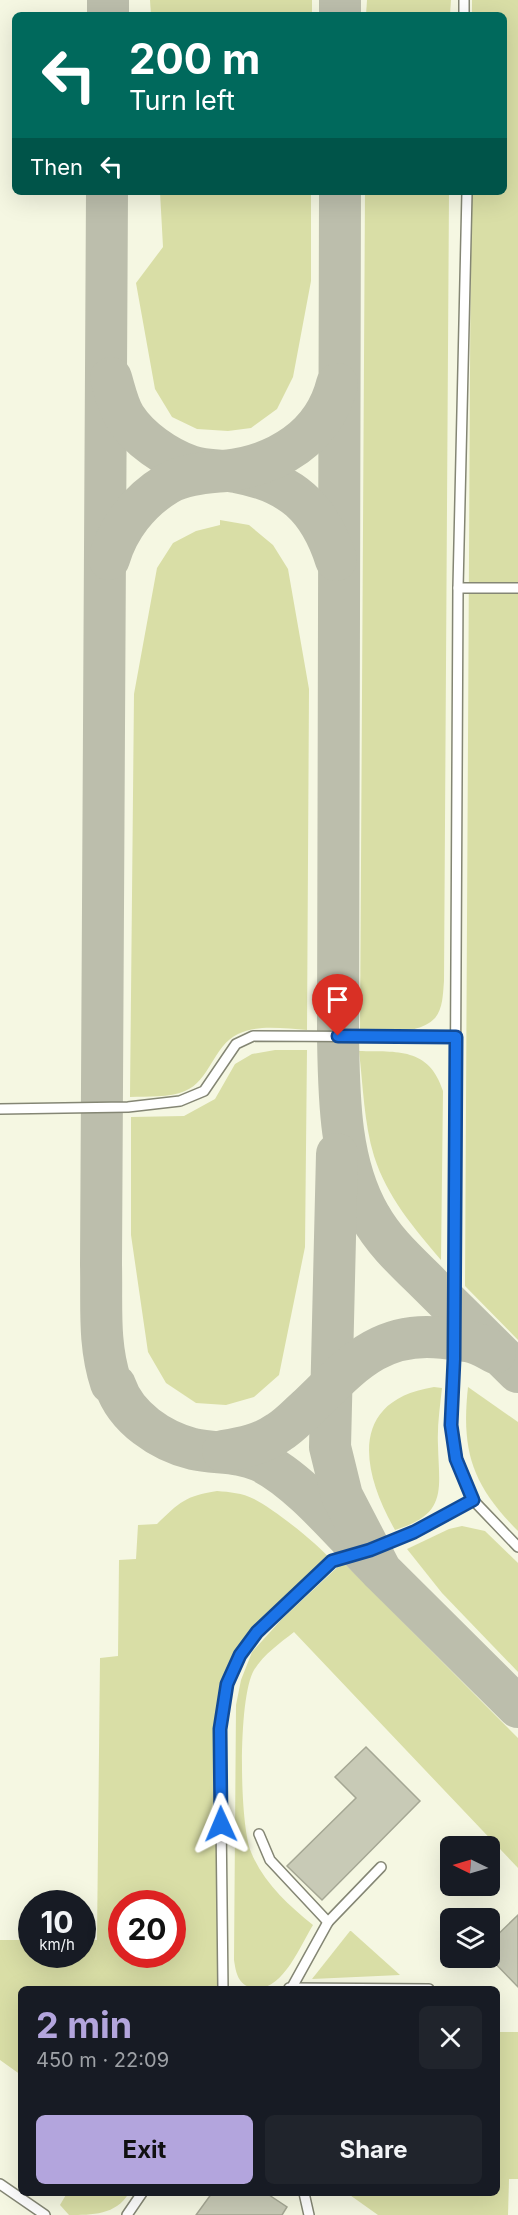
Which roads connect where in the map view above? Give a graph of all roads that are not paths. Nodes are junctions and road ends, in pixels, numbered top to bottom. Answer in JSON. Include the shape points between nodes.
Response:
{"nodes":[{"id":1,"x":467,"y":195,"type":"edge"},
{"id":2,"x":458,"y":588,"type":"junction"},
{"id":3,"x":518,"y":588,"type":"edge"},
{"id":4,"x":456,"y":1037,"type":"junction"},
{"id":5,"x":0,"y":1109,"type":"edge"},
{"id":6,"x":473,"y":1500,"type":"junction"},
{"id":7,"x":518,"y":1547,"type":"edge"},
{"id":8,"x":259,"y":1834,"type":"dead end"},
{"id":9,"x":381,"y":1867,"type":"dead end"},
{"id":10,"x":328,"y":1922,"type":"junction"},
{"id":11,"x":224,"y":1986,"type":"edge"},
{"id":12,"x":291,"y":1986,"type":"edge"},
{"id":13,"x":0,"y":2184,"type":"edge"},
{"id":14,"x":140,"y":2196,"type":"edge"},
{"id":15,"x":305,"y":2196,"type":"edge"},
{"id":16,"x":45,"y":2215,"type":"edge"},
{"id":17,"x":127,"y":2215,"type":"edge"},
{"id":18,"x":309,"y":2215,"type":"edge"}],
"edges":[{"from":1,"to":2,"type":"lane"},
{"from":2,"to":3,"type":"lane"},
{"from":2,"to":4,"type":"lane"},
{"from":4,"to":5,"type":"lane","via":[[253,1036],[236,1044],[204,1091],[180,1101],[128,1107]]},
{"from":4,"to":6,"type":"lane","via":[[451,1425],[456,1459]]},
{"from":6,"to":7,"type":"lane"},
{"from":6,"to":11,"type":"lane","via":[[414,1532],[332,1561],[257,1632],[240,1655],[227,1684],[220,1729]]},
{"from":8,"to":10,"type":"lane","via":[[270,1860]]},
{"from":9,"to":10,"type":"lane"},
{"from":10,"to":12,"type":"lane"},
{"from":13,"to":16,"type":"lane"},
{"from":14,"to":17,"type":"lane"},
{"from":15,"to":18,"type":"lane"}]}
